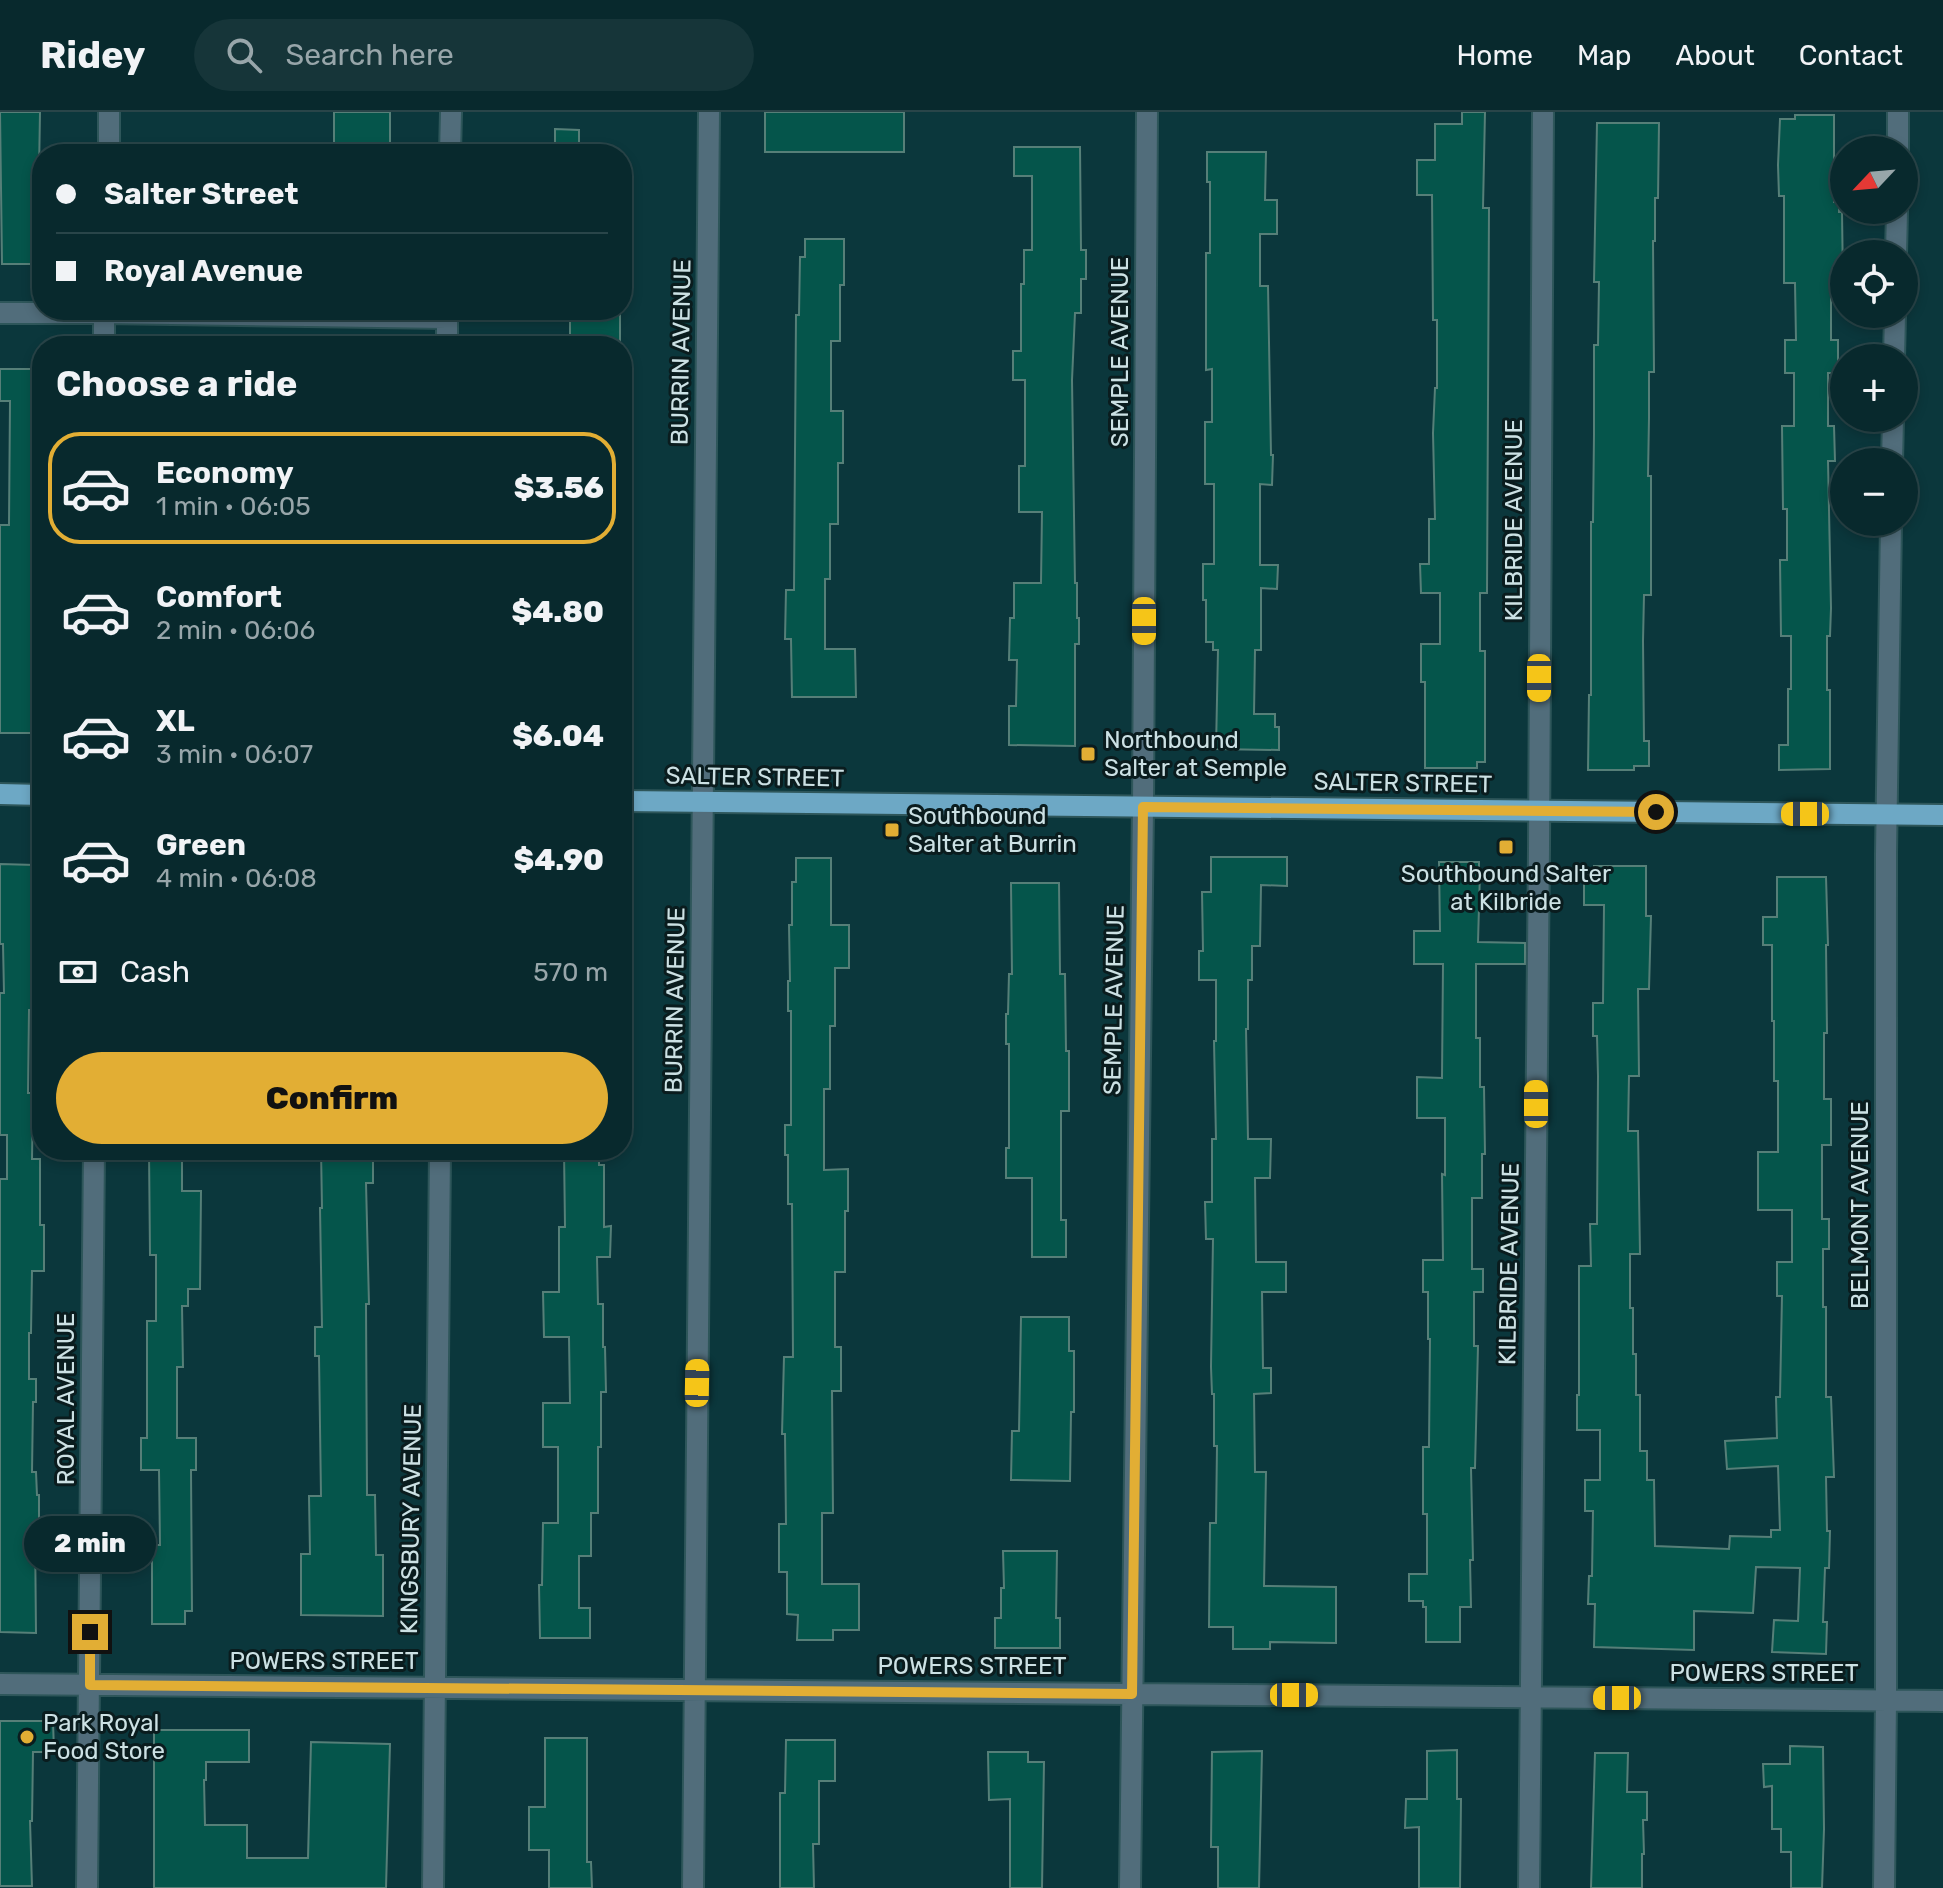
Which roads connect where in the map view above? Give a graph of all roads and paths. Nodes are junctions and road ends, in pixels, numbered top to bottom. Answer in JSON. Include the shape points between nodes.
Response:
{"nodes":[{"id":1,"x":109,"y":112,"type":"edge"},
{"id":2,"x":451,"y":112,"type":"edge"},
{"id":3,"x":709,"y":112,"type":"edge"},
{"id":4,"x":1147,"y":112,"type":"edge"},
{"id":5,"x":1543,"y":112,"type":"edge"},
{"id":6,"x":1898,"y":112,"type":"edge"},
{"id":7,"x":1898,"y":136,"type":"edge"},
{"id":8,"x":109,"y":144,"type":"edge"},
{"id":9,"x":450,"y":144,"type":"edge"},
{"id":10,"x":32,"y":312,"type":"edge"},
{"id":11,"x":0,"y":313,"type":"edge"},
{"id":12,"x":1891,"y":536,"type":"edge"},
{"id":13,"x":0,"y":794,"type":"edge"},
{"id":14,"x":32,"y":795,"type":"edge"},
{"id":15,"x":632,"y":801,"type":"edge"},
{"id":16,"x":703,"y":802,"type":"junction"},
{"id":17,"x":1143,"y":807,"type":"junction"},
{"id":18,"x":1539,"y":811,"type":"junction"},
{"id":19,"x":1886,"y":815,"type":"junction"},
{"id":20,"x":1943,"y":815,"type":"edge"},
{"id":21,"x":94,"y":1160,"type":"edge"},
{"id":22,"x":440,"y":1160,"type":"edge"},
{"id":23,"x":0,"y":1684,"type":"edge"},
{"id":24,"x":90,"y":1685,"type":"junction"},
{"id":25,"x":435,"y":1688,"type":"junction"},
{"id":26,"x":694,"y":1690,"type":"junction"},
{"id":27,"x":1132,"y":1694,"type":"junction"},
{"id":28,"x":1531,"y":1697,"type":"junction"},
{"id":29,"x":1886,"y":1700,"type":"junction"},
{"id":30,"x":1943,"y":1701,"type":"edge"},
{"id":31,"x":87,"y":1888,"type":"edge"},
{"id":32,"x":433,"y":1888,"type":"edge"},
{"id":33,"x":693,"y":1888,"type":"edge"},
{"id":34,"x":1130,"y":1888,"type":"edge"},
{"id":35,"x":1529,"y":1888,"type":"edge"},
{"id":36,"x":1884,"y":1888,"type":"edge"}],
"edges":[{"from":1,"to":8,"type":"street"},
{"from":2,"to":9,"type":"street"},
{"from":3,"to":16,"type":"street","name":"BURRIN AVENUE"},
{"from":4,"to":17,"type":"street","name":"SEMPLE AVENUE"},
{"from":5,"to":18,"type":"street","name":"KILBRIDE AVENUE"},
{"from":6,"to":7,"type":"street"},
{"from":10,"to":11,"type":"street"},
{"from":12,"to":19,"type":"street","name":"BELMONT AVENUE"},
{"from":13,"to":14,"type":"main road"},
{"from":15,"to":16,"type":"main road","name":"SALTER STREET"},
{"from":16,"to":17,"type":"main road","name":"SALTER STREET"},
{"from":16,"to":26,"type":"street","name":"BURRIN AVENUE"},
{"from":17,"to":18,"type":"main road","name":"SALTER STREET"},
{"from":17,"to":27,"type":"street","name":"SEMPLE AVENUE"},
{"from":18,"to":19,"type":"main road","name":"SALTER STREET"},
{"from":18,"to":28,"type":"street","name":"KILBRIDE AVENUE"},
{"from":19,"to":20,"type":"main road","name":"SALTER STREET"},
{"from":19,"to":29,"type":"street","name":"BELMONT AVENUE"},
{"from":21,"to":24,"type":"street","name":"ROYAL AVENUE"},
{"from":22,"to":25,"type":"street","name":"KINGSBURY AVENUE"},
{"from":23,"to":24,"type":"street","name":"POWERS STREET"},
{"from":24,"to":25,"type":"street","name":"POWERS STREET"},
{"from":24,"to":31,"type":"street","name":"ROYAL AVENUE"},
{"from":25,"to":26,"type":"street","name":"POWERS STREET"},
{"from":25,"to":32,"type":"street","name":"KINGSBURY AVENUE"},
{"from":26,"to":27,"type":"street","name":"POWERS STREET"},
{"from":26,"to":33,"type":"street","name":"BURRIN AVENUE"},
{"from":27,"to":28,"type":"street","name":"POWERS STREET"},
{"from":27,"to":34,"type":"street","name":"SEMPLE AVENUE"},
{"from":28,"to":29,"type":"street","name":"POWERS STREET"},
{"from":28,"to":35,"type":"street","name":"KILBRIDE AVENUE"},
{"from":29,"to":30,"type":"street","name":"POWERS STREET"},
{"from":29,"to":36,"type":"street","name":"BELMONT AVENUE"}]}
